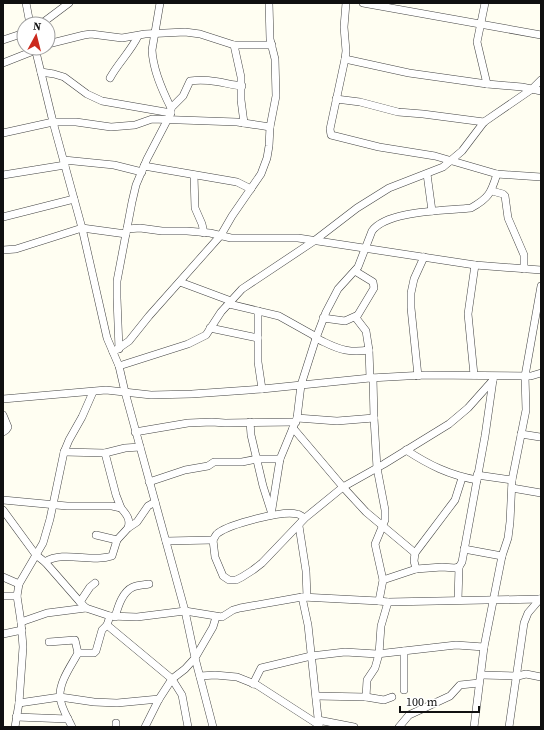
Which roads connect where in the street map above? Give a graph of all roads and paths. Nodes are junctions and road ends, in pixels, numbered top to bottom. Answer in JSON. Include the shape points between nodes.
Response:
{"nodes":[{"id":1,"x":26,"y":3,"type":"edge"},
{"id":2,"x":69,"y":3,"type":"edge"},
{"id":3,"x":160,"y":3,"type":"edge"},
{"id":4,"x":269,"y":3,"type":"edge"},
{"id":5,"x":346,"y":3,"type":"edge"},
{"id":6,"x":363,"y":3,"type":"edge"},
{"id":7,"x":485,"y":3,"type":"edge"},
{"id":8,"x":28,"y":16,"type":"edge"},
{"id":9,"x":52,"y":16,"type":"edge"},
{"id":10,"x":481,"y":25,"type":"junction"},
{"id":11,"x":155,"y":33,"type":"junction"},
{"id":12,"x":541,"y":35,"type":"edge"},
{"id":13,"x":16,"y":36,"type":"edge"},
{"id":14,"x":138,"y":36,"type":"junction"},
{"id":15,"x":3,"y":40,"type":"edge"},
{"id":16,"x":56,"y":42,"type":"edge"},
{"id":17,"x":234,"y":45,"type":"junction"},
{"id":18,"x":272,"y":45,"type":"junction"},
{"id":19,"x":20,"y":56,"type":"edge"},
{"id":20,"x":38,"y":56,"type":"edge"},
{"id":21,"x":345,"y":59,"type":"junction"},
{"id":22,"x":3,"y":63,"type":"edge"},
{"id":23,"x":42,"y":72,"type":"junction"},
{"id":24,"x":110,"y":78,"type":"dead end"},
{"id":25,"x":541,"y":80,"type":"edge"},
{"id":26,"x":487,"y":84,"type":"junction"},
{"id":27,"x":242,"y":86,"type":"junction"},
{"id":28,"x":532,"y":89,"type":"junction"},
{"id":29,"x":541,"y":91,"type":"edge"},
{"id":30,"x":336,"y":99,"type":"junction"},
{"id":31,"x":170,"y":113,"type":"junction"},
{"id":32,"x":53,"y":122,"type":"junction"},
{"id":33,"x":484,"y":122,"type":"junction"},
{"id":34,"x":244,"y":123,"type":"junction"},
{"id":35,"x":270,"y":126,"type":"junction"},
{"id":36,"x":3,"y":133,"type":"edge"},
{"id":37,"x":450,"y":161,"type":"junction"},
{"id":38,"x":65,"y":162,"type":"junction"},
{"id":39,"x":143,"y":169,"type":"junction"},
{"id":40,"x":427,"y":174,"type":"junction"},
{"id":41,"x":497,"y":174,"type":"junction"},
{"id":42,"x":3,"y":175,"type":"edge"},
{"id":43,"x":194,"y":175,"type":"junction"},
{"id":44,"x":541,"y":177,"type":"edge"},
{"id":45,"x":251,"y":189,"type":"junction"},
{"id":46,"x":492,"y":190,"type":"junction"},
{"id":47,"x":74,"y":199,"type":"junction"},
{"id":48,"x":432,"y":211,"type":"junction"},
{"id":49,"x":3,"y":217,"type":"edge"},
{"id":50,"x":82,"y":228,"type":"junction"},
{"id":51,"x":127,"y":231,"type":"junction"},
{"id":52,"x":204,"y":233,"type":"junction"},
{"id":53,"x":221,"y":235,"type":"junction"},
{"id":54,"x":314,"y":241,"type":"junction"},
{"id":55,"x":365,"y":249,"type":"junction"},
{"id":56,"x":3,"y":250,"type":"edge"},
{"id":57,"x":424,"y":257,"type":"junction"},
{"id":58,"x":475,"y":265,"type":"junction"},
{"id":59,"x":524,"y":269,"type":"junction"},
{"id":60,"x":541,"y":270,"type":"edge"},
{"id":61,"x":355,"y":271,"type":"junction"},
{"id":62,"x":180,"y":282,"type":"junction"},
{"id":63,"x":541,"y":286,"type":"edge"},
{"id":64,"x":230,"y":302,"type":"junction"},
{"id":65,"x":258,"y":311,"type":"junction"},
{"id":66,"x":356,"y":316,"type":"junction"},
{"id":67,"x":323,"y":318,"type":"junction"},
{"id":68,"x":210,"y":328,"type":"junction"},
{"id":69,"x":258,"y":338,"type":"junction"},
{"id":70,"x":316,"y":338,"type":"junction"},
{"id":71,"x":116,"y":350,"type":"junction"},
{"id":72,"x":369,"y":350,"type":"junction"},
{"id":73,"x":119,"y":366,"type":"junction"},
{"id":74,"x":541,"y":373,"type":"edge"},
{"id":75,"x":418,"y":376,"type":"junction"},
{"id":76,"x":474,"y":376,"type":"junction"},
{"id":77,"x":525,"y":376,"type":"junction"},
{"id":78,"x":372,"y":378,"type":"junction"},
{"id":79,"x":494,"y":378,"type":"junction"},
{"id":80,"x":301,"y":385,"type":"junction"},
{"id":81,"x":262,"y":389,"type":"junction"},
{"id":82,"x":93,"y":392,"type":"junction"},
{"id":83,"x":124,"y":392,"type":"junction"},
{"id":84,"x":3,"y":399,"type":"edge"},
{"id":85,"x":3,"y":415,"type":"edge"},
{"id":86,"x":374,"y":418,"type":"junction"},
{"id":87,"x":250,"y":422,"type":"junction"},
{"id":88,"x":295,"y":423,"type":"junction"},
{"id":89,"x":541,"y":429,"type":"edge"},
{"id":90,"x":3,"y":432,"type":"edge"},
{"id":91,"x":135,"y":432,"type":"junction"},
{"id":92,"x":521,"y":434,"type":"junction"},
{"id":93,"x":540,"y":437,"type":"edge"},
{"id":94,"x":140,"y":447,"type":"junction"},
{"id":95,"x":406,"y":450,"type":"junction"},
{"id":96,"x":64,"y":452,"type":"junction"},
{"id":97,"x":104,"y":453,"type":"junction"},
{"id":98,"x":257,"y":459,"type":"junction"},
{"id":99,"x":280,"y":459,"type":"junction"},
{"id":100,"x":377,"y":468,"type":"junction"},
{"id":101,"x":477,"y":477,"type":"junction"},
{"id":102,"x":462,"y":478,"type":"junction"},
{"id":103,"x":149,"y":482,"type":"junction"},
{"id":104,"x":512,"y":484,"type":"junction"},
{"id":105,"x":343,"y":487,"type":"junction"},
{"id":106,"x":541,"y":493,"type":"edge"},
{"id":107,"x":3,"y":500,"type":"edge"},
{"id":108,"x":155,"y":502,"type":"junction"},
{"id":109,"x":53,"y":504,"type":"junction"},
{"id":110,"x":121,"y":508,"type":"junction"},
{"id":111,"x":3,"y":510,"type":"edge"},
{"id":112,"x":272,"y":514,"type":"junction"},
{"id":113,"x":305,"y":518,"type":"junction"},
{"id":114,"x":299,"y":526,"type":"junction"},
{"id":115,"x":383,"y":526,"type":"junction"},
{"id":116,"x":128,"y":528,"type":"junction"},
{"id":117,"x":96,"y":535,"type":"dead end"},
{"id":118,"x":117,"y":540,"type":"junction"},
{"id":119,"x":213,"y":540,"type":"junction"},
{"id":120,"x":166,"y":541,"type":"junction"},
{"id":121,"x":464,"y":549,"type":"junction"},
{"id":122,"x":415,"y":553,"type":"junction"},
{"id":123,"x":36,"y":555,"type":"junction"},
{"id":124,"x":502,"y":556,"type":"junction"},
{"id":125,"x":45,"y":562,"type":"junction"},
{"id":126,"x":459,"y":566,"type":"junction"},
{"id":127,"x":416,"y":570,"type":"junction"},
{"id":128,"x":3,"y":577,"type":"edge"},
{"id":129,"x":383,"y":580,"type":"junction"},
{"id":130,"x":95,"y":583,"type":"dead end"},
{"id":131,"x":19,"y":584,"type":"junction"},
{"id":132,"x":149,"y":584,"type":"dead end"},
{"id":133,"x":3,"y":596,"type":"edge"},
{"id":134,"x":17,"y":596,"type":"junction"},
{"id":135,"x":304,"y":597,"type":"junction"},
{"id":136,"x":540,"y":599,"type":"edge"},
{"id":137,"x":458,"y":600,"type":"junction"},
{"id":138,"x":493,"y":600,"type":"junction"},
{"id":139,"x":379,"y":601,"type":"junction"},
{"id":140,"x":80,"y":602,"type":"junction"},
{"id":141,"x":388,"y":602,"type":"junction"},
{"id":142,"x":86,"y":608,"type":"junction"},
{"id":143,"x":185,"y":611,"type":"junction"},
{"id":144,"x":112,"y":617,"type":"junction"},
{"id":145,"x":216,"y":617,"type":"junction"},
{"id":146,"x":21,"y":622,"type":"junction"},
{"id":147,"x":108,"y":625,"type":"junction"},
{"id":148,"x":22,"y":630,"type":"junction"},
{"id":149,"x":3,"y":634,"type":"edge"},
{"id":150,"x":49,"y":642,"type":"dead end"},
{"id":151,"x":484,"y":647,"type":"junction"},
{"id":152,"x":404,"y":651,"type":"junction"},
{"id":153,"x":78,"y":653,"type":"junction"},
{"id":154,"x":379,"y":654,"type":"junction"},
{"id":155,"x":311,"y":656,"type":"junction"},
{"id":156,"x":195,"y":658,"type":"junction"},
{"id":157,"x":481,"y":675,"type":"junction"},
{"id":158,"x":200,"y":676,"type":"junction"},
{"id":159,"x":518,"y":676,"type":"junction"},
{"id":160,"x":541,"y":677,"type":"edge"},
{"id":161,"x":172,"y":680,"type":"junction"},
{"id":162,"x":479,"y":683,"type":"junction"},
{"id":163,"x":253,"y":684,"type":"junction"},
{"id":164,"x":404,"y":690,"type":"dead end"},
{"id":165,"x":316,"y":696,"type":"junction"},
{"id":166,"x":60,"y":697,"type":"junction"},
{"id":167,"x":366,"y":697,"type":"junction"},
{"id":168,"x":392,"y":697,"type":"dead end"},
{"id":169,"x":159,"y":699,"type":"junction"},
{"id":170,"x":19,"y":703,"type":"junction"},
{"id":171,"x":16,"y":717,"type":"junction"},
{"id":172,"x":68,"y":719,"type":"junction"},
{"id":173,"x":318,"y":724,"type":"edge"},
{"id":174,"x":15,"y":727,"type":"edge"},
{"id":175,"x":72,"y":727,"type":"edge"},
{"id":176,"x":145,"y":727,"type":"edge"},
{"id":177,"x":188,"y":727,"type":"edge"},
{"id":178,"x":213,"y":727,"type":"edge"},
{"id":179,"x":354,"y":727,"type":"edge"},
{"id":180,"x":399,"y":727,"type":"edge"},
{"id":181,"x":474,"y":727,"type":"edge"},
{"id":182,"x":509,"y":727,"type":"edge"}],
"edges":[{"from":1,"to":8,"type":"street"},
{"from":2,"to":9,"type":"street"},
{"from":3,"to":11,"type":"street"},
{"from":4,"to":18,"type":"street"},
{"from":5,"to":21,"type":"street"},
{"from":6,"to":10,"type":"street"},
{"from":7,"to":10,"type":"street"},
{"from":10,"to":12,"type":"street"},
{"from":10,"to":26,"type":"street","via":[[477,46]]},
{"from":11,"to":14,"type":"street"},
{"from":11,"to":17,"type":"street","via":[[200,34]]},
{"from":11,"to":31,"type":"street","via":[[152,50],[154,64]]},
{"from":13,"to":15,"type":"street"},
{"from":14,"to":16,"type":"street","via":[[122,38],[84,34]]},
{"from":14,"to":24,"type":"street"},
{"from":17,"to":18,"type":"street"},
{"from":17,"to":27,"type":"street"},
{"from":18,"to":35,"type":"street","via":[[276,96]]},
{"from":19,"to":22,"type":"street"},
{"from":20,"to":23,"type":"street"},
{"from":21,"to":26,"type":"street","via":[[409,73]]},
{"from":21,"to":30,"type":"street"},
{"from":23,"to":31,"type":"street","via":[[64,77],[87,94],[102,101]]},
{"from":23,"to":32,"type":"street"},
{"from":25,"to":28,"type":"street"},
{"from":26,"to":28,"type":"street"},
{"from":27,"to":31,"type":"street","via":[[211,81],[190,81],[183,96]]},
{"from":27,"to":34,"type":"street"},
{"from":28,"to":29,"type":"street"},
{"from":28,"to":33,"type":"street"},
{"from":30,"to":33,"type":"street","via":[[398,112]]},
{"from":30,"to":37,"type":"street","via":[[331,134],[379,147],[435,156]]},
{"from":31,"to":32,"type":"street","via":[[135,125],[111,127]]},
{"from":31,"to":34,"type":"street"},
{"from":31,"to":39,"type":"street"},
{"from":32,"to":36,"type":"street"},
{"from":32,"to":38,"type":"street"},
{"from":33,"to":37,"type":"street","via":[[462,151]]},
{"from":34,"to":35,"type":"street"},
{"from":35,"to":45,"type":"street","via":[[267,158],[261,174]]},
{"from":37,"to":40,"type":"street"},
{"from":37,"to":41,"type":"street"},
{"from":38,"to":39,"type":"street"},
{"from":38,"to":42,"type":"street"},
{"from":38,"to":47,"type":"street"},
{"from":39,"to":43,"type":"street"},
{"from":39,"to":51,"type":"street","via":[[136,185]]},
{"from":40,"to":48,"type":"street"},
{"from":40,"to":54,"type":"street","via":[[389,188],[357,208]]},
{"from":41,"to":44,"type":"street"},
{"from":41,"to":46,"type":"street"},
{"from":43,"to":45,"type":"street","via":[[236,182]]},
{"from":43,"to":52,"type":"street","via":[[195,208]]},
{"from":45,"to":53,"type":"street"},
{"from":46,"to":48,"type":"street","via":[[471,208]]},
{"from":46,"to":59,"type":"street","via":[[505,196],[508,218],[524,255]]},
{"from":47,"to":49,"type":"street"},
{"from":47,"to":50,"type":"street"},
{"from":48,"to":55,"type":"street","via":[[402,215],[374,227]]},
{"from":50,"to":51,"type":"street"},
{"from":50,"to":56,"type":"street","via":[[16,249]]},
{"from":50,"to":71,"type":"street","via":[[106,338]]},
{"from":51,"to":52,"type":"street","via":[[140,228]]},
{"from":51,"to":71,"type":"street","via":[[117,281]]},
{"from":52,"to":53,"type":"street"},
{"from":53,"to":54,"type":"street","via":[[231,238],[298,238]]},
{"from":53,"to":62,"type":"street"},
{"from":54,"to":55,"type":"street"},
{"from":54,"to":64,"type":"street","via":[[242,289]]},
{"from":55,"to":57,"type":"street"},
{"from":55,"to":61,"type":"street"},
{"from":57,"to":58,"type":"street"},
{"from":57,"to":75,"type":"street","via":[[411,292]]},
{"from":58,"to":59,"type":"street"},
{"from":58,"to":76,"type":"street","via":[[468,314]]},
{"from":59,"to":60,"type":"street"},
{"from":61,"to":66,"type":"street","via":[[372,282],[374,288]]},
{"from":61,"to":67,"type":"street","via":[[338,289]]},
{"from":62,"to":64,"type":"street"},
{"from":62,"to":71,"type":"street","via":[[129,341]]},
{"from":63,"to":77,"type":"street"},
{"from":64,"to":65,"type":"street"},
{"from":64,"to":68,"type":"street"},
{"from":65,"to":69,"type":"street"},
{"from":65,"to":70,"type":"street","via":[[279,316]]},
{"from":66,"to":67,"type":"street","via":[[345,321]]},
{"from":66,"to":72,"type":"street","via":[[366,331]]},
{"from":67,"to":70,"type":"street"},
{"from":68,"to":69,"type":"street"},
{"from":68,"to":73,"type":"street","via":[[206,334],[188,344]]},
{"from":69,"to":81,"type":"street"},
{"from":70,"to":72,"type":"street","via":[[348,351]]},
{"from":70,"to":80,"type":"street"},
{"from":71,"to":73,"type":"street"},
{"from":72,"to":78,"type":"street"},
{"from":73,"to":83,"type":"street"},
{"from":74,"to":77,"type":"street"},
{"from":75,"to":76,"type":"street"},
{"from":75,"to":78,"type":"street"},
{"from":76,"to":79,"type":"street"},
{"from":77,"to":79,"type":"street"},
{"from":77,"to":92,"type":"street","via":[[526,410]]},
{"from":78,"to":80,"type":"street"},
{"from":78,"to":86,"type":"street"},
{"from":79,"to":95,"type":"street","via":[[468,408],[449,424]]},
{"from":79,"to":101,"type":"street"},
{"from":80,"to":81,"type":"street"},
{"from":80,"to":88,"type":"street"},
{"from":81,"to":83,"type":"street","via":[[151,395]]},
{"from":82,"to":83,"type":"street"},
{"from":82,"to":84,"type":"street"},
{"from":82,"to":96,"type":"street"},
{"from":83,"to":91,"type":"street"},
{"from":85,"to":90,"type":"street","via":[[8,427]]},
{"from":86,"to":88,"type":"street"},
{"from":86,"to":100,"type":"street"},
{"from":87,"to":88,"type":"street"},
{"from":87,"to":91,"type":"street","via":[[188,423]]},
{"from":87,"to":98,"type":"street"},
{"from":88,"to":99,"type":"street"},
{"from":88,"to":105,"type":"street"},
{"from":89,"to":93,"type":"street"},
{"from":91,"to":94,"type":"street"},
{"from":92,"to":93,"type":"street"},
{"from":92,"to":104,"type":"street"},
{"from":94,"to":97,"type":"street"},
{"from":94,"to":103,"type":"street"},
{"from":95,"to":100,"type":"street"},
{"from":95,"to":102,"type":"street","via":[[430,465]]},
{"from":96,"to":97,"type":"street"},
{"from":96,"to":109,"type":"street"},
{"from":97,"to":110,"type":"street"},
{"from":98,"to":99,"type":"street"},
{"from":98,"to":103,"type":"street","via":[[214,462],[208,466],[185,470]]},
{"from":98,"to":112,"type":"street"},
{"from":99,"to":112,"type":"street"},
{"from":100,"to":105,"type":"street"},
{"from":100,"to":115,"type":"street","via":[[386,510]]},
{"from":101,"to":102,"type":"street"},
{"from":101,"to":104,"type":"street"},
{"from":101,"to":121,"type":"street"},
{"from":102,"to":122,"type":"street","via":[[455,500]]},
{"from":103,"to":108,"type":"street"},
{"from":104,"to":106,"type":"street"},
{"from":104,"to":124,"type":"street","via":[[509,528]]},
{"from":105,"to":113,"type":"street"},
{"from":105,"to":115,"type":"street"},
{"from":107,"to":109,"type":"street"},
{"from":108,"to":116,"type":"street"},
{"from":108,"to":120,"type":"street"},
{"from":109,"to":110,"type":"street"},
{"from":109,"to":123,"type":"street","via":[[43,543]]},
{"from":110,"to":116,"type":"street","via":[[128,518]]},
{"from":111,"to":123,"type":"street"},
{"from":112,"to":113,"type":"street","via":[[292,513]]},
{"from":112,"to":119,"type":"street","via":[[228,527],[219,532]]},
{"from":113,"to":114,"type":"street"},
{"from":114,"to":119,"type":"street","via":[[253,570],[236,580],[229,580],[223,576],[215,557]]},
{"from":114,"to":135,"type":"street","via":[[306,571]]},
{"from":115,"to":122,"type":"street"},
{"from":115,"to":129,"type":"street","via":[[376,544]]},
{"from":116,"to":118,"type":"street"},
{"from":117,"to":118,"type":"street"},
{"from":118,"to":125,"type":"street","via":[[112,556],[106,558],[67,557]]},
{"from":119,"to":120,"type":"street"},
{"from":120,"to":143,"type":"street"},
{"from":121,"to":124,"type":"street"},
{"from":121,"to":126,"type":"street"},
{"from":122,"to":127,"type":"street"},
{"from":123,"to":125,"type":"street"},
{"from":123,"to":131,"type":"street"},
{"from":124,"to":138,"type":"street"},
{"from":125,"to":140,"type":"street"},
{"from":126,"to":127,"type":"street"},
{"from":126,"to":137,"type":"street"},
{"from":127,"to":129,"type":"street"},
{"from":128,"to":131,"type":"street"},
{"from":129,"to":139,"type":"street"},
{"from":130,"to":140,"type":"street"},
{"from":131,"to":134,"type":"street"},
{"from":132,"to":144,"type":"street","via":[[132,588],[124,595]]},
{"from":133,"to":134,"type":"street"},
{"from":134,"to":146,"type":"street"},
{"from":135,"to":139,"type":"street"},
{"from":135,"to":145,"type":"street","via":[[240,608],[226,616]]},
{"from":135,"to":155,"type":"street"},
{"from":136,"to":138,"type":"street"},
{"from":136,"to":159,"type":"street","via":[[528,613],[524,623]]},
{"from":137,"to":138,"type":"street"},
{"from":137,"to":141,"type":"street"},
{"from":138,"to":151,"type":"street"},
{"from":139,"to":141,"type":"street"},
{"from":140,"to":142,"type":"street"},
{"from":141,"to":154,"type":"street","via":[[381,626]]},
{"from":142,"to":144,"type":"street"},
{"from":142,"to":146,"type":"street","via":[[47,613]]},
{"from":143,"to":144,"type":"street","via":[[137,617]]},
{"from":143,"to":145,"type":"street"},
{"from":143,"to":156,"type":"street"},
{"from":144,"to":147,"type":"street"},
{"from":145,"to":156,"type":"street"},
{"from":146,"to":148,"type":"street"},
{"from":147,"to":153,"type":"street","via":[[102,630],[96,651]]},
{"from":147,"to":161,"type":"street"},
{"from":148,"to":149,"type":"street"},
{"from":148,"to":170,"type":"street"},
{"from":150,"to":153,"type":"street","via":[[74,640]]},
{"from":151,"to":152,"type":"street","via":[[456,645]]},
{"from":151,"to":157,"type":"street"},
{"from":152,"to":154,"type":"street"},
{"from":152,"to":164,"type":"street"},
{"from":153,"to":166,"type":"street","via":[[66,673]]},
{"from":154,"to":155,"type":"street","via":[[345,652]]},
{"from":154,"to":167,"type":"street","via":[[375,668],[367,680]]},
{"from":155,"to":163,"type":"street","via":[[261,668]]},
{"from":155,"to":165,"type":"street"},
{"from":156,"to":158,"type":"street"},
{"from":156,"to":161,"type":"street"},
{"from":157,"to":159,"type":"street"},
{"from":157,"to":162,"type":"street"},
{"from":158,"to":163,"type":"street","via":[[215,674],[237,677]]},
{"from":158,"to":178,"type":"street"},
{"from":159,"to":160,"type":"street","via":[[526,674]]},
{"from":159,"to":182,"type":"street"},
{"from":161,"to":169,"type":"street"},
{"from":161,"to":177,"type":"street","via":[[182,696]]},
{"from":162,"to":180,"type":"street","via":[[460,685],[450,696],[409,714]]},
{"from":162,"to":181,"type":"street"},
{"from":163,"to":173,"type":"street"},
{"from":165,"to":167,"type":"street"},
{"from":165,"to":173,"type":"street"},
{"from":166,"to":169,"type":"street","via":[[117,703]]},
{"from":166,"to":170,"type":"street"},
{"from":166,"to":172,"type":"street"},
{"from":167,"to":168,"type":"street","via":[[384,700]]},
{"from":169,"to":176,"type":"street"},
{"from":170,"to":171,"type":"street"},
{"from":171,"to":172,"type":"street"},
{"from":171,"to":174,"type":"street"},
{"from":172,"to":175,"type":"street"},
{"from":173,"to":179,"type":"street"}]}
